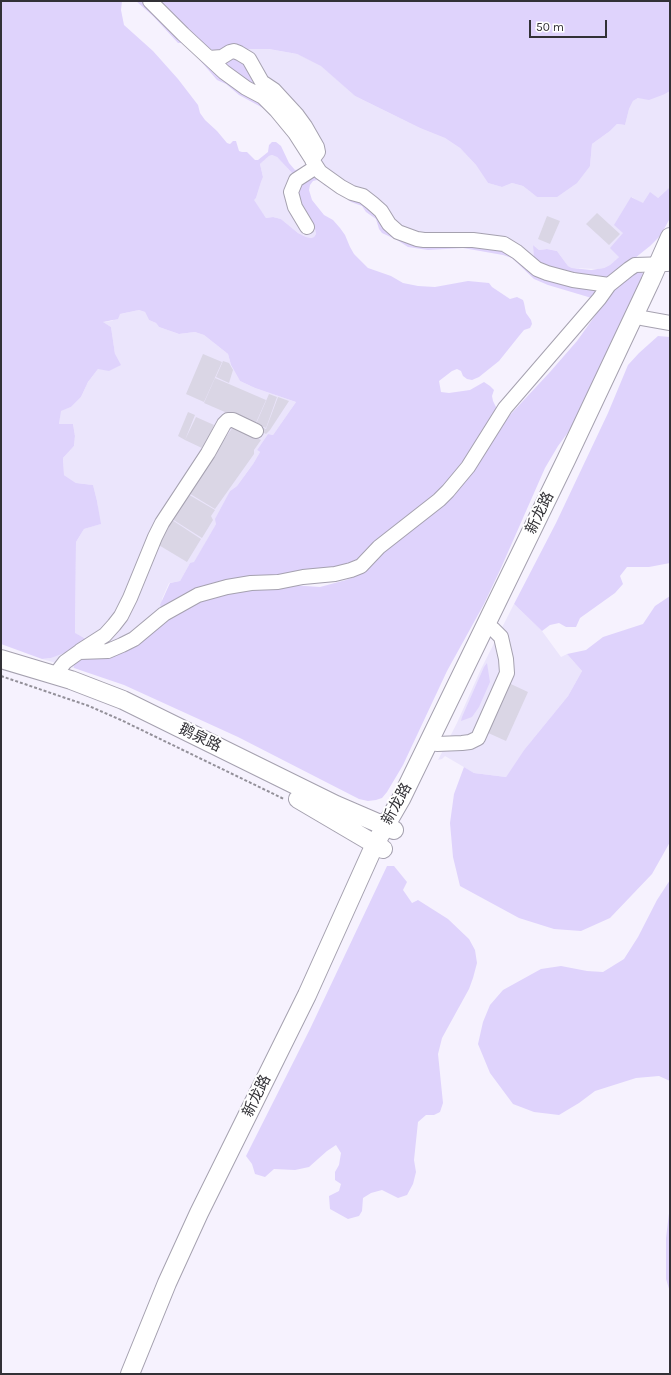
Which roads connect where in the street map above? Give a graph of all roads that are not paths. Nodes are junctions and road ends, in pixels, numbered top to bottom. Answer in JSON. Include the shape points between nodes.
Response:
{"nodes":[{"id":1,"x":150,"y":1,"type":"edge"},
{"id":2,"x":209,"y":58,"type":"junction"},
{"id":3,"x":265,"y":92,"type":"junction"},
{"id":4,"x":314,"y":164,"type":"junction"},
{"id":5,"x":307,"y":227,"type":"dead end"},
{"id":6,"x":670,"y":237,"type":"edge"},
{"id":7,"x":666,"y":262,"type":"edge"},
{"id":8,"x":609,"y":285,"type":"junction"},
{"id":9,"x":642,"y":318,"type":"junction"},
{"id":10,"x":670,"y":324,"type":"edge"},
{"id":11,"x":256,"y":431,"type":"dead end"},
{"id":12,"x":493,"y":629,"type":"junction"},
{"id":13,"x":79,"y":652,"type":"junction"},
{"id":14,"x":1,"y":659,"type":"edge"},
{"id":15,"x":1,"y":668,"type":"edge"},
{"id":16,"x":55,"y":675,"type":"junction"},
{"id":17,"x":437,"y":744,"type":"junction"},
{"id":18,"x":401,"y":798,"type":"junction"},
{"id":19,"x":349,"y":820,"type":"junction"},
{"id":20,"x":389,"y":828,"type":"junction"},
{"id":21,"x":379,"y":846,"type":"junction"},
{"id":22,"x":365,"y":866,"type":"junction"},
{"id":23,"x":130,"y":1374,"type":"edge"},
{"id":24,"x":134,"y":1374,"type":"edge"}],
"edges":[{"from":1,"to":2,"type":"street"},
{"from":2,"to":3,"type":"street","via":[[238,82]]},
{"from":2,"to":3,"type":"street","via":[[222,57],[230,52],[239,53],[249,59]]},
{"from":3,"to":4,"type":"street"},
{"from":4,"to":5,"type":"street","via":[[296,180],[290,192],[295,208]]},
{"from":4,"to":8,"type":"street","via":[[320,172],[341,187],[364,196],[381,211],[398,232],[424,240],[473,240],[504,244],[537,269],[547,273]]},
{"from":6,"to":7,"type":"main road","name":"新龙路"},
{"from":7,"to":8,"type":"street","via":[[636,265]]},
{"from":7,"to":9,"type":"main road","name":"新龙路"},
{"from":7,"to":18,"type":"main road","name":"新龙路"},
{"from":8,"to":13,"type":"street","via":[[505,408],[468,467],[439,500],[379,547],[361,566],[334,574],[278,582],[246,583],[212,591],[186,601],[164,614],[122,646],[108,651]]},
{"from":9,"to":10,"type":"street"},
{"from":9,"to":12,"type":"main road","name":"新龙路","via":[[563,488]]},
{"from":11,"to":13,"type":"street","via":[[233,420],[228,420],[224,424],[162,523],[120,616],[105,635]]},
{"from":12,"to":17,"type":"main road","name":"新龙路"},
{"from":12,"to":17,"type":"street","via":[[501,637],[507,673],[478,738],[470,742]]},
{"from":13,"to":16,"type":"street","via":[[65,662]]},
{"from":14,"to":16,"type":"main road","name":"鹅泉路"},
{"from":15,"to":19,"type":"main road","name":"鹅泉路","via":[[120,710],[280,789],[332,818]]},
{"from":16,"to":19,"type":"main road","name":"鹅泉路","via":[[123,700]]},
{"from":17,"to":20,"type":"main road","name":"新龙路"},
{"from":18,"to":19,"type":"main road","via":[[374,815]]},
{"from":18,"to":20,"type":"main road","name":"新龙路"},
{"from":19,"to":20,"type":"main road","name":"鹅泉路"},
{"from":19,"to":21,"type":"main road","name":"鹅泉路"},
{"from":19,"to":22,"type":"main road","via":[[360,842]]},
{"from":20,"to":21,"type":"main road","name":"新龙路"},
{"from":21,"to":22,"type":"main road","name":"新龙路"},
{"from":21,"to":24,"type":"main road","name":"新龙路","via":[[314,1003],[203,1216]]},
{"from":22,"to":23,"type":"main road","name":"新龙路","via":[[307,995],[199,1213]]}]}
